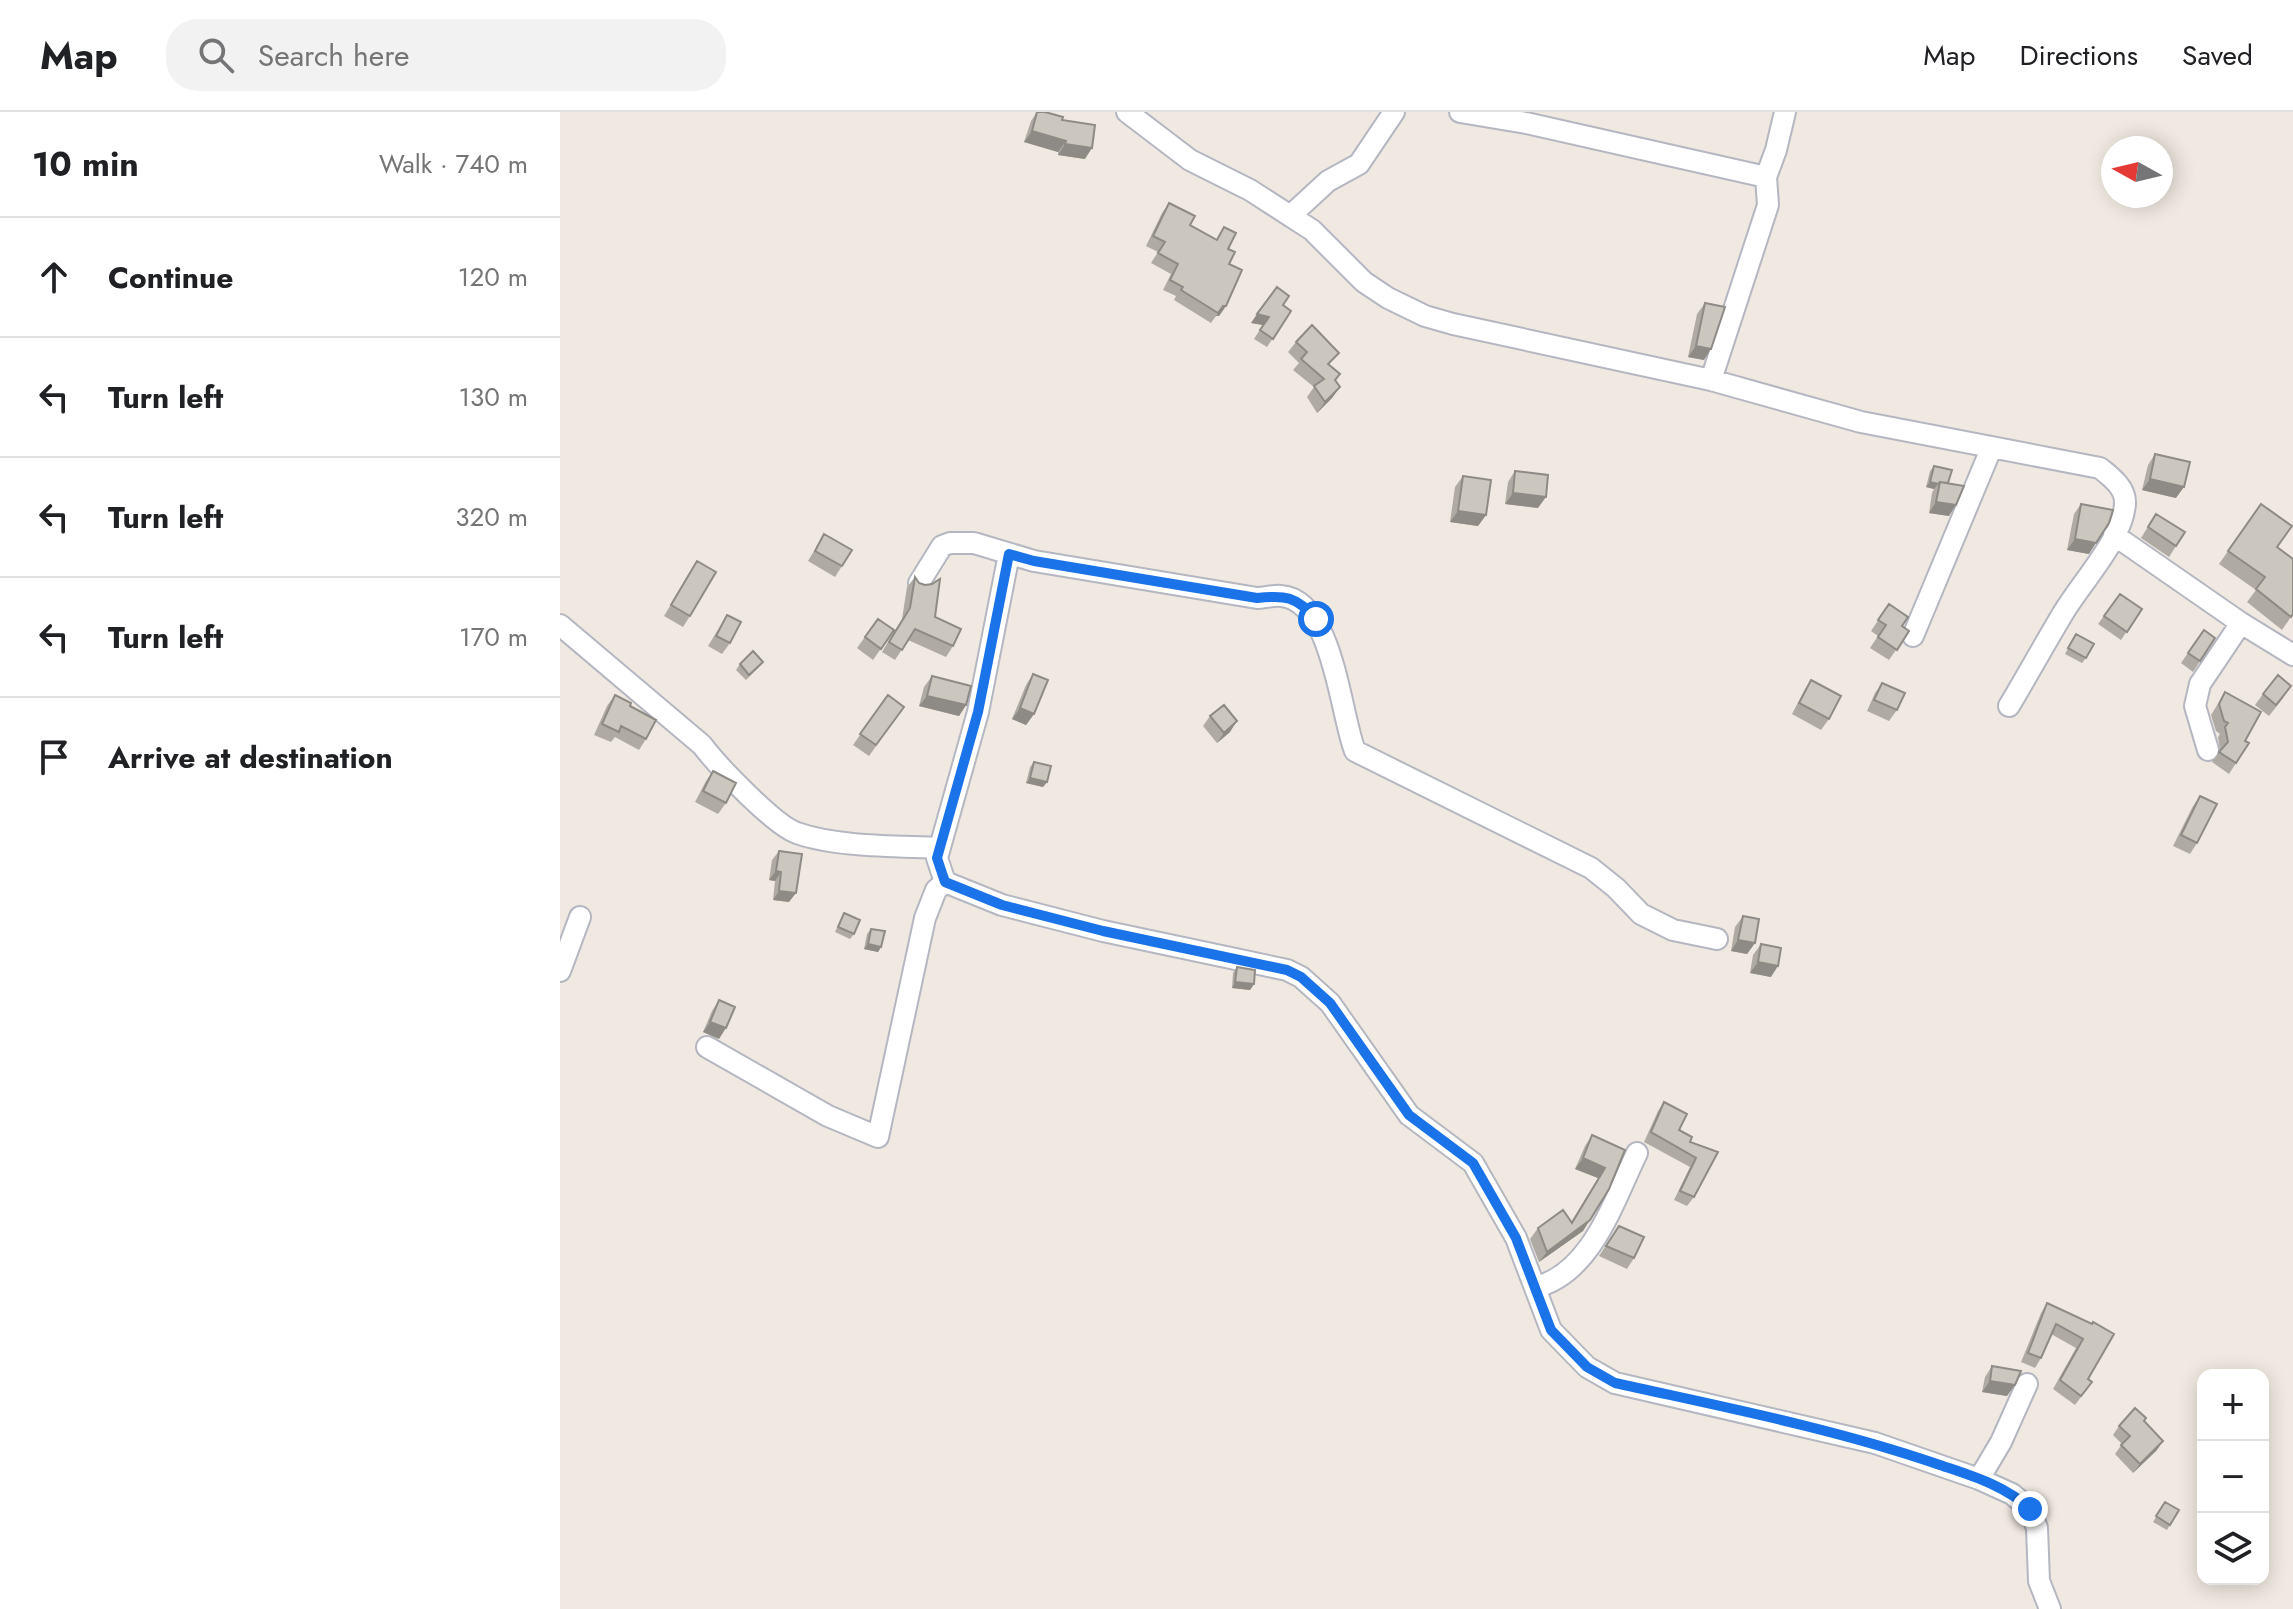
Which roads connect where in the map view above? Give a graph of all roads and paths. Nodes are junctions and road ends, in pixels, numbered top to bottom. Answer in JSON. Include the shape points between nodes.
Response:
{"nodes":[{"id":1,"x":1127,"y":112,"type":"edge"},
{"id":2,"x":1394,"y":112,"type":"edge"},
{"id":3,"x":1460,"y":112,"type":"edge"},
{"id":4,"x":1785,"y":112,"type":"edge"},
{"id":5,"x":1766,"y":177,"type":"junction"},
{"id":6,"x":1290,"y":216,"type":"junction"},
{"id":7,"x":1711,"y":380,"type":"junction"},
{"id":8,"x":1991,"y":449,"type":"junction"},
{"id":9,"x":2114,"y":535,"type":"junction"},
{"id":10,"x":1009,"y":554,"type":"junction"},
{"id":11,"x":919,"y":583,"type":"edge"},
{"id":12,"x":2241,"y":623,"type":"junction"},
{"id":13,"x":560,"y":625,"type":"edge"},
{"id":14,"x":1913,"y":636,"type":"dead end"},
{"id":15,"x":2293,"y":655,"type":"edge"},
{"id":16,"x":2009,"y":706,"type":"dead end"},
{"id":17,"x":2208,"y":750,"type":"dead end"},
{"id":18,"x":939,"y":848,"type":"junction"},
{"id":19,"x":945,"y":882,"type":"junction"},
{"id":20,"x":580,"y":917,"type":"dead end"},
{"id":21,"x":1717,"y":939,"type":"dead end"},
{"id":22,"x":560,"y":971,"type":"edge"},
{"id":23,"x":707,"y":1047,"type":"dead end"},
{"id":24,"x":1637,"y":1153,"type":"dead end"},
{"id":25,"x":1536,"y":1287,"type":"junction"},
{"id":26,"x":2027,"y":1384,"type":"dead end"},
{"id":27,"x":1979,"y":1479,"type":"junction"},
{"id":28,"x":2050,"y":1609,"type":"edge"}],
"edges":[{"from":1,"to":6,"type":"street","via":[[1190,160]]},
{"from":2,"to":6,"type":"street","via":[[1359,164],[1328,181]]},
{"from":3,"to":5,"type":"street"},
{"from":4,"to":5,"type":"street"},
{"from":5,"to":7,"type":"street","via":[[1768,205]]},
{"from":6,"to":7,"type":"street","via":[[1312,230],[1364,282],[1425,316]]},
{"from":7,"to":8,"type":"street","via":[[1861,422]]},
{"from":8,"to":9,"type":"street","via":[[2100,468],[2121,488],[2125,500]]},
{"from":8,"to":14,"type":"street"},
{"from":9,"to":12,"type":"street"},
{"from":9,"to":16,"type":"street"},
{"from":10,"to":11,"type":"street","via":[[974,543],[950,543],[936,553]]},
{"from":10,"to":18,"type":"street","via":[[978,712]]},
{"from":10,"to":21,"type":"street","via":[[1296,601],[1316,619],[1355,751],[1591,868],[1641,914],[1673,930]]},
{"from":12,"to":15,"type":"street"},
{"from":12,"to":17,"type":"street","via":[[2200,684],[2195,706]]},
{"from":13,"to":18,"type":"street","via":[[702,745],[784,827],[849,844]]},
{"from":18,"to":19,"type":"street","via":[[938,867]]},
{"from":19,"to":23,"type":"street","via":[[925,918],[878,1137],[828,1116]]},
{"from":19,"to":25,"type":"street","via":[[1002,905],[1301,977],[1330,1003],[1409,1115],[1473,1163],[1516,1238]]},
{"from":20,"to":22,"type":"street"},
{"from":24,"to":25,"type":"street","via":[[1590,1249],[1567,1272]]},
{"from":25,"to":27,"type":"street","via":[[1551,1330],[1587,1367],[1615,1383],[1875,1443]]},
{"from":26,"to":27,"type":"street"},
{"from":27,"to":28,"type":"street","via":[[2030,1509],[2037,1528],[2039,1581]]}]}
